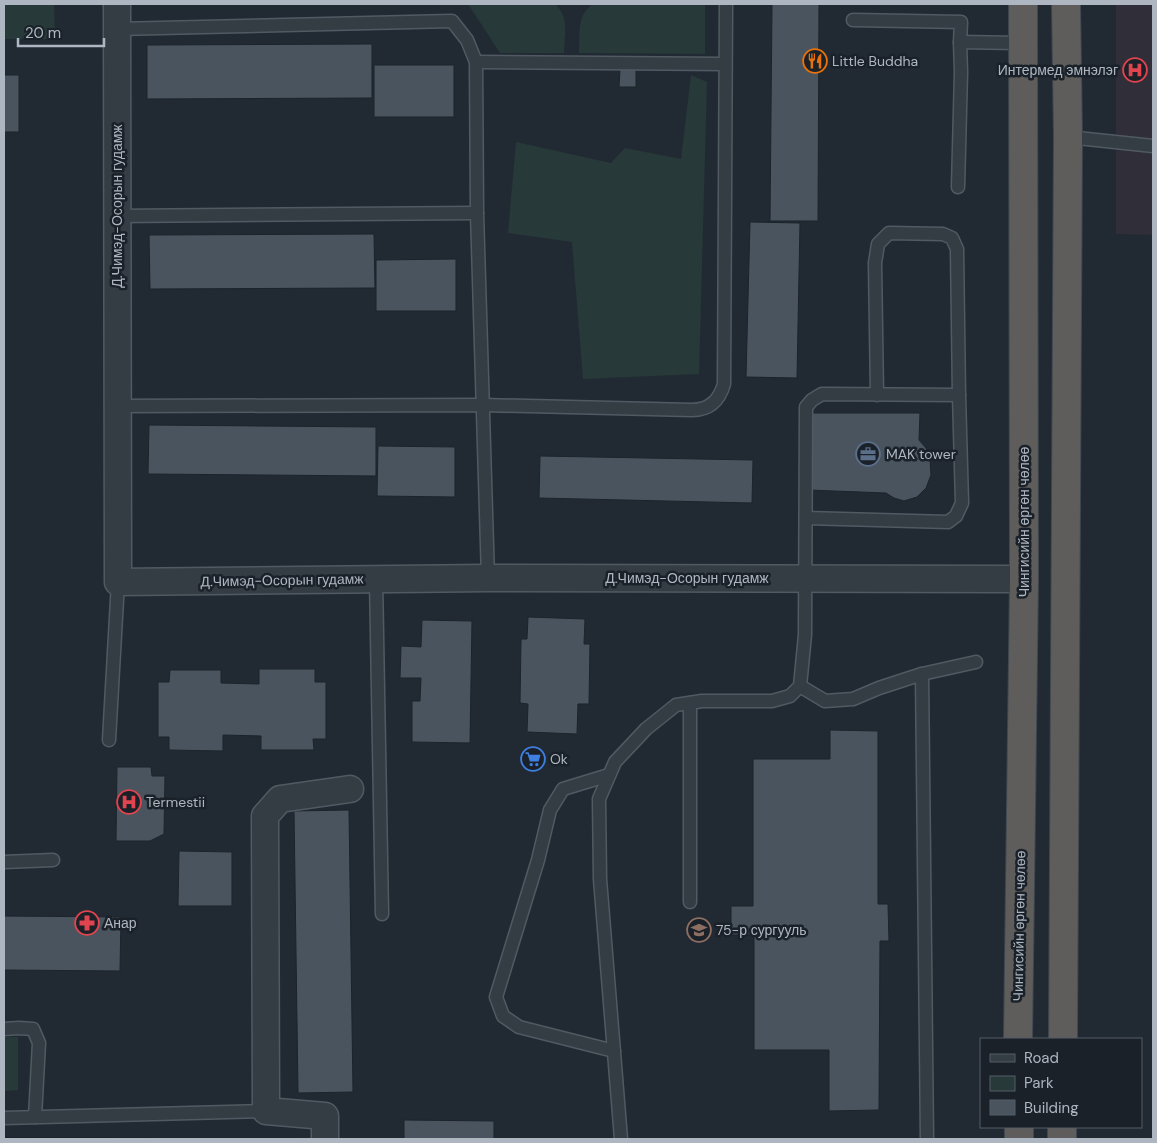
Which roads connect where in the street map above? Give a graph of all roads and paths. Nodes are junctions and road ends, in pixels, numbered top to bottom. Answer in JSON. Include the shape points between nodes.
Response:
{"nodes":[{"id":1,"x":726,"y":4,"type":"edge"},
{"id":2,"x":1023,"y":4,"type":"edge"},
{"id":3,"x":1066,"y":4,"type":"edge"},
{"id":4,"x":117,"y":16,"type":"edge"},
{"id":5,"x":853,"y":20,"type":"dead end"},
{"id":6,"x":960,"y":42,"type":"junction"},
{"id":7,"x":1023,"y":43,"type":"junction"},
{"id":8,"x":476,"y":62,"type":"junction"},
{"id":9,"x":725,"y":64,"type":"junction"},
{"id":10,"x":1068,"y":137,"type":"junction"},
{"id":11,"x":1153,"y":146,"type":"edge"},
{"id":12,"x":958,"y":187,"type":"dead end"},
{"id":13,"x":476,"y":213,"type":"junction"},
{"id":14,"x":118,"y":216,"type":"junction"},
{"id":15,"x":877,"y":395,"type":"junction"},
{"id":16,"x":960,"y":395,"type":"junction"},
{"id":17,"x":483,"y":405,"type":"junction"},
{"id":18,"x":118,"y":406,"type":"junction"},
{"id":19,"x":806,"y":518,"type":"junction"},
{"id":20,"x":488,"y":578,"type":"junction"},
{"id":21,"x":376,"y":579,"type":"junction"},
{"id":22,"x":806,"y":579,"type":"junction"},
{"id":23,"x":1024,"y":579,"type":"junction"},
{"id":24,"x":118,"y":582,"type":"junction"},
{"id":25,"x":976,"y":662,"type":"dead end"},
{"id":26,"x":922,"y":674,"type":"junction"},
{"id":27,"x":800,"y":686,"type":"junction"},
{"id":28,"x":690,"y":703,"type":"junction"},
{"id":29,"x":109,"y":740,"type":"dead end"},
{"id":30,"x":609,"y":775,"type":"junction"},
{"id":31,"x":350,"y":789,"type":"dead end"},
{"id":32,"x":53,"y":860,"type":"dead end"},
{"id":33,"x":4,"y":862,"type":"edge"},
{"id":34,"x":690,"y":902,"type":"dead end"},
{"id":35,"x":382,"y":914,"type":"dead end"},
{"id":36,"x":4,"y":1028,"type":"edge"},
{"id":37,"x":1018,"y":1038,"type":"edge"},
{"id":38,"x":1063,"y":1038,"type":"edge"},
{"id":39,"x":614,"y":1051,"type":"junction"},
{"id":40,"x":266,"y":1111,"type":"junction"},
{"id":41,"x":35,"y":1117,"type":"junction"},
{"id":42,"x":4,"y":1118,"type":"edge"},
{"id":43,"x":325,"y":1139,"type":"edge"},
{"id":44,"x":621,"y":1139,"type":"edge"},
{"id":45,"x":927,"y":1139,"type":"edge"}],
"edges":[{"from":1,"to":9,"type":"lane"},
{"from":2,"to":7,"type":"highway","name":"Чингисийн өргөн чөлөө"},
{"from":3,"to":10,"type":"highway"},
{"from":4,"to":8,"type":"lane","via":[[452,20],[467,40]]},
{"from":4,"to":14,"type":"street","name":"Д.Чимэд-Осорын гудамж"},
{"from":5,"to":6,"type":"lane","via":[[962,22]]},
{"from":6,"to":7,"type":"lane"},
{"from":6,"to":12,"type":"lane"},
{"from":7,"to":23,"type":"highway","name":"Чингисийн өргөн чөлөө"},
{"from":8,"to":9,"type":"lane"},
{"from":8,"to":13,"type":"lane"},
{"from":9,"to":17,"type":"lane","via":[[724,384],[719,397],[710,406],[698,410]]},
{"from":10,"to":11,"type":"lane"},
{"from":10,"to":38,"type":"highway"},
{"from":13,"to":14,"type":"lane"},
{"from":13,"to":17,"type":"lane"},
{"from":14,"to":18,"type":"street","name":"Д.Чимэд-Осорын гудамж"},
{"from":15,"to":16,"type":"lane"},
{"from":15,"to":16,"type":"lane","via":[[875,262],[878,244],[889,233],[942,234],[952,238],[957,249]]},
{"from":15,"to":19,"type":"lane","via":[[822,394],[806,407]]},
{"from":16,"to":19,"type":"lane","via":[[962,503],[956,516],[948,522]]},
{"from":17,"to":18,"type":"lane"},
{"from":17,"to":20,"type":"lane"},
{"from":18,"to":24,"type":"street","name":"Д.Чимэд-Осорын гудамж"},
{"from":19,"to":22,"type":"lane"},
{"from":20,"to":21,"type":"street","name":"Д.Чимэд-Осорын гудамж"},
{"from":20,"to":22,"type":"street","name":"Д.Чимэд-Осорын гудамж"},
{"from":21,"to":24,"type":"street","name":"Д.Чимэд-Осорын гудамж"},
{"from":21,"to":35,"type":"lane"},
{"from":22,"to":23,"type":"street","name":"Д.Чимэд-Осорын гудамж"},
{"from":22,"to":27,"type":"lane"},
{"from":23,"to":37,"type":"highway","name":"Чингисийн өргөн чөлөө"},
{"from":24,"to":29,"type":"lane"},
{"from":25,"to":26,"type":"lane"},
{"from":26,"to":27,"type":"lane","via":[[854,699],[825,701]]},
{"from":26,"to":45,"type":"lane"},
{"from":27,"to":28,"type":"lane","via":[[790,696],[772,701]]},
{"from":28,"to":30,"type":"lane","via":[[676,705],[646,728],[615,762]]},
{"from":28,"to":34,"type":"lane"},
{"from":30,"to":39,"type":"lane","via":[[599,799],[600,879]]},
{"from":30,"to":39,"type":"lane","via":[[563,789],[550,810],[496,996],[503,1016],[520,1027]]},
{"from":31,"to":40,"type":"street","via":[[280,799],[265,816]]},
{"from":32,"to":33,"type":"lane"},
{"from":36,"to":41,"type":"lane","via":[[33,1029],[39,1043]]},
{"from":39,"to":44,"type":"lane"},
{"from":40,"to":41,"type":"lane"},
{"from":40,"to":43,"type":"street","via":[[325,1116]]},
{"from":41,"to":42,"type":"lane"}]}
